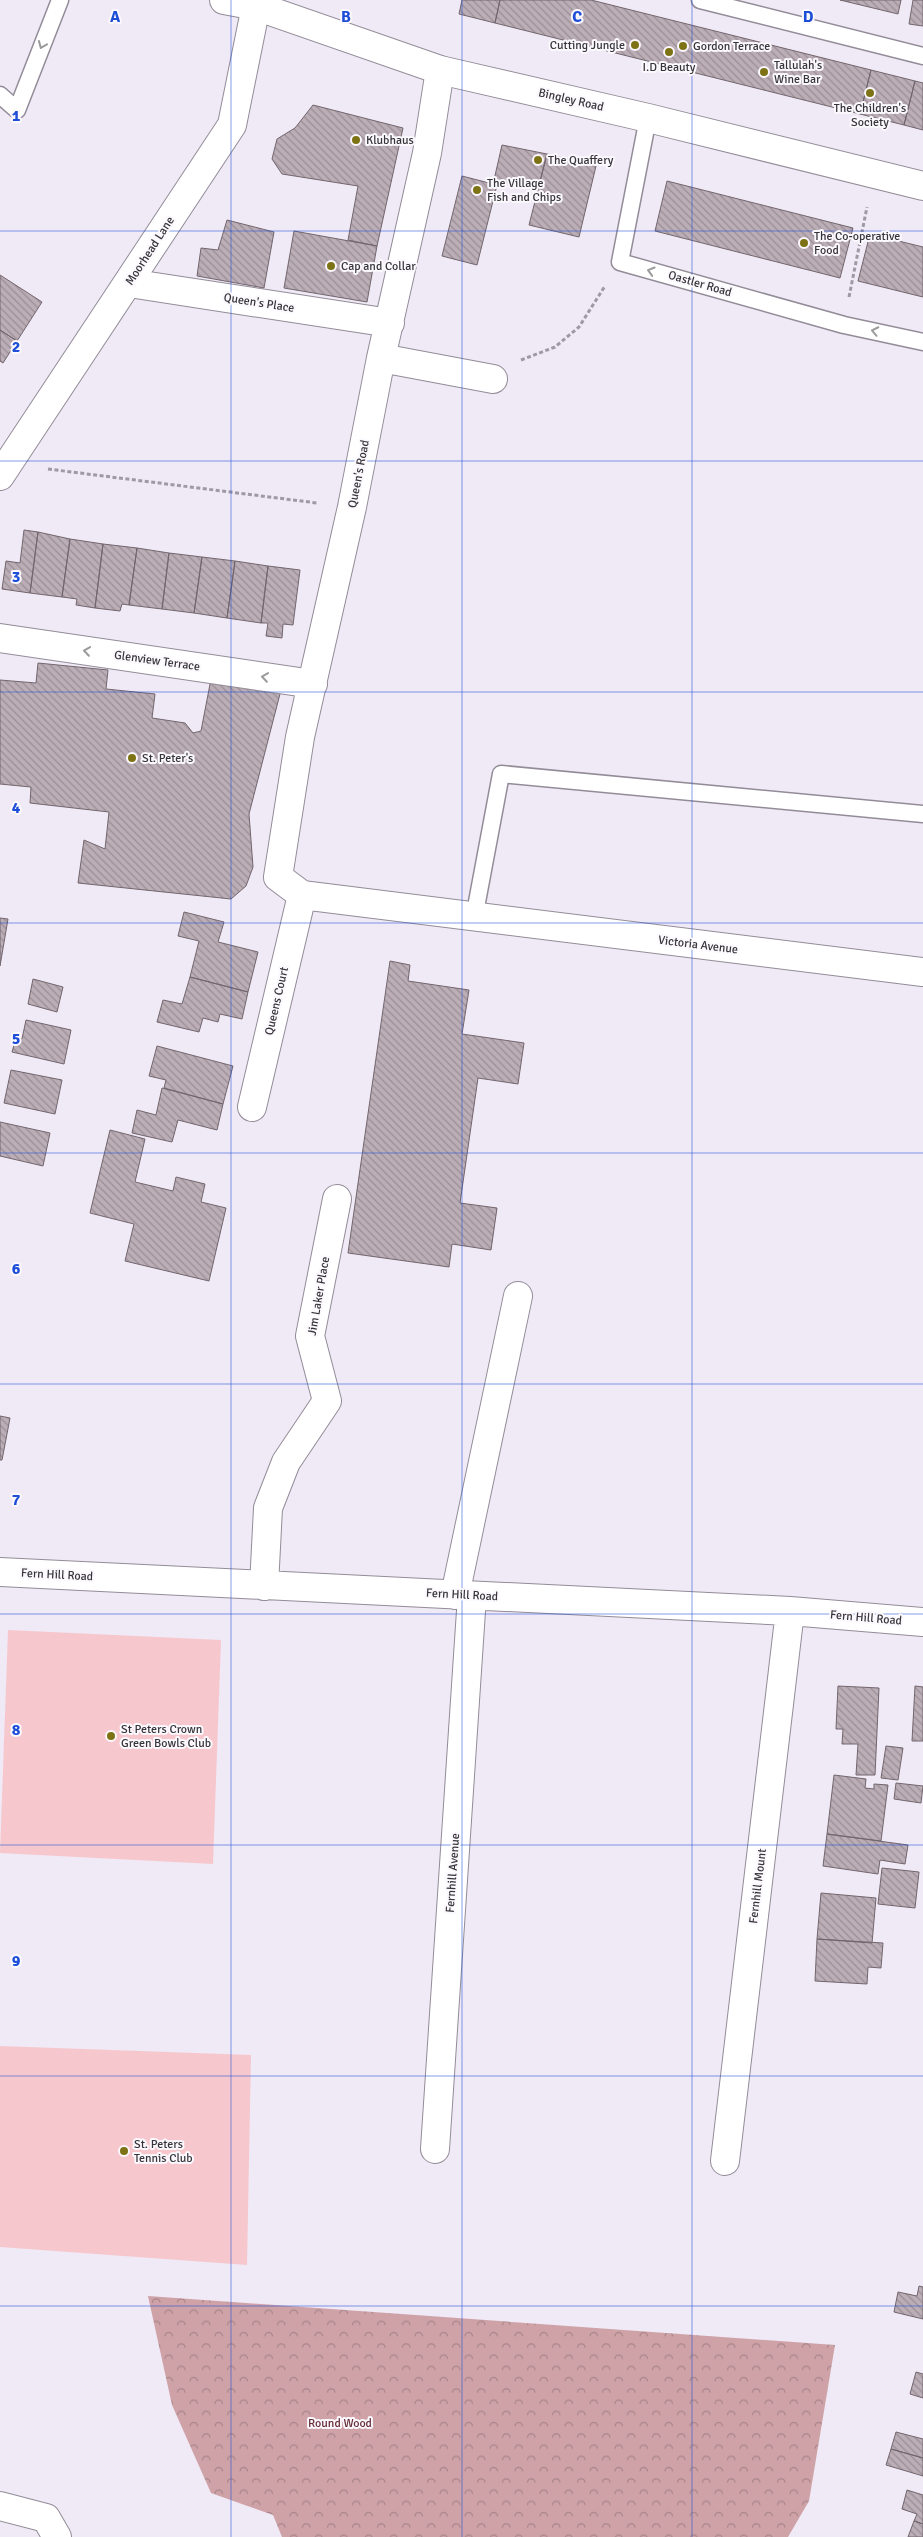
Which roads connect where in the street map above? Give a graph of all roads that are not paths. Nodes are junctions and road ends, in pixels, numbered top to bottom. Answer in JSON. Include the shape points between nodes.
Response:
{"nodes":[{"id":1,"x":60,"y":0,"type":"edge"},
{"id":2,"x":224,"y":0,"type":"edge"},
{"id":3,"x":700,"y":0,"type":"edge"},
{"id":4,"x":256,"y":6,"type":"junction"},
{"id":5,"x":923,"y":56,"type":"edge"},
{"id":6,"x":440,"y":70,"type":"junction"},
{"id":7,"x":0,"y":95,"type":"edge"},
{"id":8,"x":648,"y":118,"type":"junction"},
{"id":9,"x":923,"y":186,"type":"edge"},
{"id":10,"x":129,"y":283,"type":"junction"},
{"id":11,"x":390,"y":323,"type":"junction"},
{"id":12,"x":923,"y":342,"type":"edge"},
{"id":13,"x":381,"y":358,"type":"junction"},
{"id":14,"x":493,"y":379,"type":"road end"},
{"id":15,"x":4,"y":470,"type":"edge"},
{"id":16,"x":0,"y":638,"type":"edge"},
{"id":17,"x":313,"y":684,"type":"junction"},
{"id":18,"x":923,"y":814,"type":"edge"},
{"id":19,"x":302,"y":895,"type":"junction"},
{"id":20,"x":474,"y":918,"type":"junction"},
{"id":21,"x":923,"y":972,"type":"edge"},
{"id":22,"x":252,"y":1107,"type":"dead end"},
{"id":23,"x":338,"y":1199,"type":"dead end"},
{"id":24,"x":518,"y":1296,"type":"dead end"},
{"id":25,"x":0,"y":1572,"type":"edge"},
{"id":26,"x":264,"y":1586,"type":"junction"},
{"id":27,"x":463,"y":1596,"type":"junction"},
{"id":28,"x":790,"y":1611,"type":"junction"},
{"id":29,"x":923,"y":1622,"type":"edge"},
{"id":30,"x":435,"y":2150,"type":"dead end"},
{"id":31,"x":725,"y":2161,"type":"dead end"},
{"id":32,"x":0,"y":2506,"type":"edge"},
{"id":33,"x":57,"y":2537,"type":"edge"}],
"edges":[{"from":1,"to":7,"type":"lane","one_way":true,"via":[[17,110]]},
{"from":2,"to":4,"type":"main road","name":"Bingley Road"},
{"from":3,"to":5,"type":"lane"},
{"from":4,"to":6,"type":"main road","name":"Bingley Road"},
{"from":4,"to":10,"type":"main road","name":"Moorhead Lane","via":[[232,125]]},
{"from":6,"to":8,"type":"main road","name":"Bingley Road"},
{"from":6,"to":11,"type":"main road","name":"Queen's Road","via":[[427,153]]},
{"from":8,"to":9,"type":"main road","name":"Bingley Road"},
{"from":12,"to":8,"type":"lane","name":"Oastler Road","one_way":true,"via":[[844,325],[620,262]]},
{"from":10,"to":11,"type":"main road","name":"Queen's Place"},
{"from":10,"to":15,"type":"main road","name":"Moorhead Lane"},
{"from":11,"to":13,"type":"main road","name":"Queen's Road"},
{"from":13,"to":14,"type":"main road"},
{"from":13,"to":17,"type":"main road","name":"Queen's Road"},
{"from":17,"to":16,"type":"main road","name":"Glenview Terrace","one_way":true},
{"from":17,"to":19,"type":"main road","name":"Queen's Road","via":[[300,737],[278,877]]},
{"from":18,"to":20,"type":"lane","via":[[501,774]]},
{"from":19,"to":20,"type":"main road","name":"Victoria Avenue"},
{"from":19,"to":22,"type":"main road","name":"Queens Court"},
{"from":20,"to":21,"type":"main road","name":"Victoria Avenue"},
{"from":23,"to":26,"type":"main road","name":"Jim Laker Place","via":[[310,1336],[327,1401],[286,1462],[268,1508]]},
{"from":24,"to":27,"type":"main road","name":"Fernhill Avenue"},
{"from":25,"to":26,"type":"main road","name":"Fern Hill Road"},
{"from":26,"to":27,"type":"main road","name":"Fern Hill Road"},
{"from":27,"to":28,"type":"main road","name":"Fern Hill Road"},
{"from":27,"to":30,"type":"main road","name":"Fernhill Avenue"},
{"from":28,"to":29,"type":"main road","name":"Fern Hill Road"},
{"from":28,"to":31,"type":"main road","name":"Fernhill Mount"},
{"from":32,"to":33,"type":"main road","via":[[46,2518]]}]}
